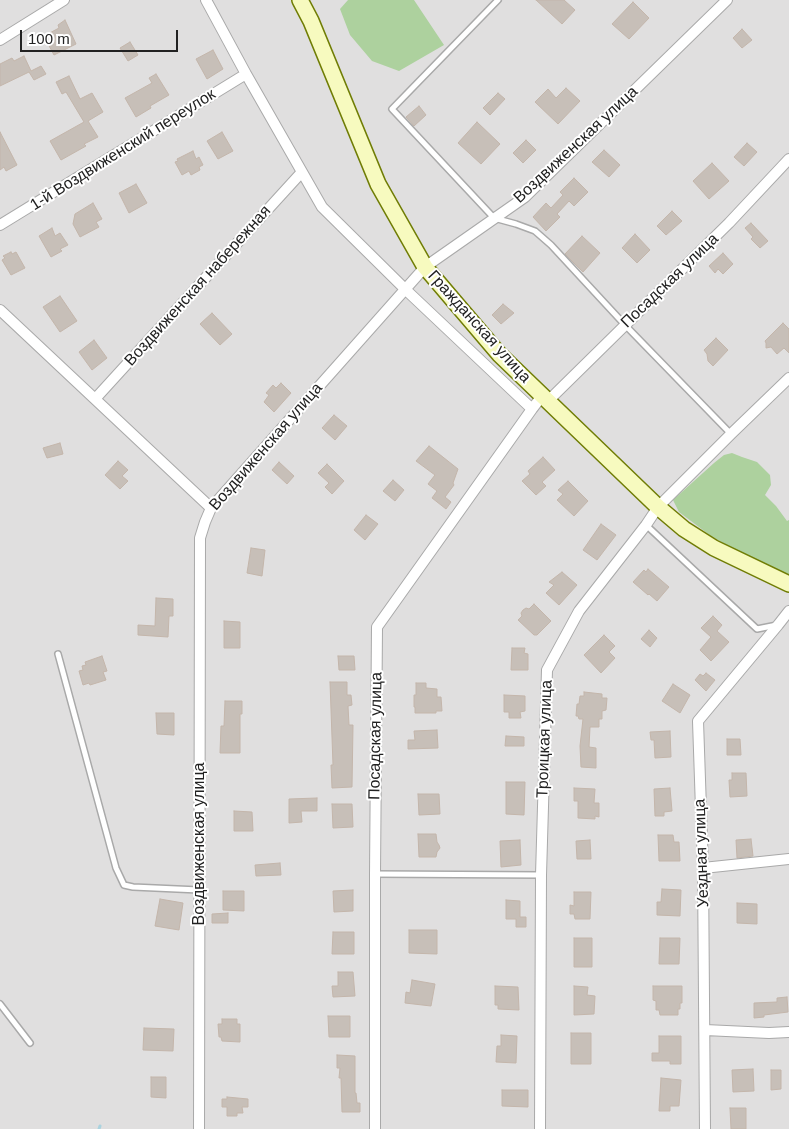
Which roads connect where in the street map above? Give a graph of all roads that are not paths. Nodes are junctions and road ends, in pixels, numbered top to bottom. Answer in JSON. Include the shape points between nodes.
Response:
{"nodes":[{"id":1,"x":64,"y":0,"type":"edge"},
{"id":2,"x":206,"y":0,"type":"edge"},
{"id":3,"x":300,"y":0,"type":"edge"},
{"id":4,"x":498,"y":0,"type":"edge"},
{"id":5,"x":727,"y":0,"type":"edge"},
{"id":6,"x":0,"y":40,"type":"edge"},
{"id":7,"x":246,"y":74,"type":"junction"},
{"id":8,"x":789,"y":159,"type":"edge"},
{"id":9,"x":302,"y":173,"type":"junction"},
{"id":10,"x":494,"y":218,"type":"junction"},
{"id":11,"x":0,"y":225,"type":"edge"},
{"id":12,"x":425,"y":267,"type":"junction"},
{"id":13,"x":406,"y":290,"type":"junction"},
{"id":14,"x":0,"y":310,"type":"edge"},
{"id":15,"x":625,"y":325,"type":"junction"},
{"id":16,"x":789,"y":378,"type":"edge"},
{"id":17,"x":545,"y":398,"type":"junction"},
{"id":18,"x":95,"y":399,"type":"junction"},
{"id":19,"x":532,"y":409,"type":"junction"},
{"id":20,"x":731,"y":434,"type":"junction"},
{"id":21,"x":658,"y":507,"type":"junction"},
{"id":22,"x":211,"y":508,"type":"junction"},
{"id":23,"x":646,"y":525,"type":"junction"},
{"id":24,"x":789,"y":584,"type":"edge"},
{"id":25,"x":789,"y":610,"type":"edge"},
{"id":26,"x":778,"y":625,"type":"junction"},
{"id":27,"x":58,"y":654,"type":"dead end"},
{"id":28,"x":789,"y":859,"type":"edge"},
{"id":29,"x":703,"y":868,"type":"junction"},
{"id":30,"x":375,"y":874,"type":"junction"},
{"id":31,"x":541,"y":875,"type":"junction"},
{"id":32,"x":200,"y":890,"type":"junction"},
{"id":33,"x":0,"y":1004,"type":"edge"},
{"id":34,"x":705,"y":1030,"type":"junction"},
{"id":35,"x":789,"y":1032,"type":"edge"},
{"id":36,"x":30,"y":1043,"type":"dead end"},
{"id":37,"x":199,"y":1129,"type":"edge"},
{"id":38,"x":375,"y":1129,"type":"edge"},
{"id":39,"x":540,"y":1129,"type":"edge"},
{"id":40,"x":705,"y":1129,"type":"edge"}],
"edges":[{"from":1,"to":6,"type":"street"},
{"from":2,"to":7,"type":"street"},
{"from":3,"to":12,"type":"street","name":"Гражданская улица","via":[[378,184]]},
{"from":4,"to":10,"type":"lane","via":[[392,109]]},
{"from":5,"to":10,"type":"street","name":"Воздвиженская улица","via":[[525,197]]},
{"from":7,"to":9,"type":"street"},
{"from":7,"to":11,"type":"street","name":"1-й Воздвиженский переулок"},
{"from":8,"to":15,"type":"street","name":"Посадская улица"},
{"from":9,"to":13,"type":"street","via":[[322,207]]},
{"from":9,"to":18,"type":"street","name":"Воздвиженская набережная"},
{"from":10,"to":12,"type":"street","name":"Воздвиженская улица"},
{"from":10,"to":15,"type":"lane","via":[[535,231]]},
{"from":12,"to":13,"type":"street","name":"Воздвиженская улица"},
{"from":12,"to":17,"type":"street","name":"Гражданская улица","via":[[499,354]]},
{"from":13,"to":19,"type":"street"},
{"from":13,"to":22,"type":"street","name":"Воздвиженская улица"},
{"from":14,"to":18,"type":"street"},
{"from":15,"to":17,"type":"street","name":"Посадская улица"},
{"from":15,"to":20,"type":"lane"},
{"from":16,"to":20,"type":"street","name":"Троицкая улица"},
{"from":17,"to":19,"type":"street","name":"Посадская улица"},
{"from":17,"to":21,"type":"street","name":"Гражданская улица"},
{"from":18,"to":22,"type":"street"},
{"from":19,"to":30,"type":"street","name":"Посадская улица","via":[[377,627]]},
{"from":20,"to":21,"type":"street","name":"Троицкая улица"},
{"from":21,"to":23,"type":"street","name":"Троицкая улица"},
{"from":21,"to":24,"type":"street","name":"Гражданская улица","via":[[714,548]]},
{"from":22,"to":32,"type":"street","name":"Воздвиженская улица","via":[[200,538]]},
{"from":23,"to":26,"type":"lane","via":[[757,629]]},
{"from":23,"to":31,"type":"street","name":"Троицкая улица","via":[[579,611],[547,670]]},
{"from":25,"to":26,"type":"street","name":"Уездная улица"},
{"from":26,"to":29,"type":"street","name":"Уездная улица","via":[[698,720]]},
{"from":27,"to":32,"type":"lane","via":[[116,868],[124,885]]},
{"from":28,"to":29,"type":"street"},
{"from":29,"to":34,"type":"street","name":"Уездная улица"},
{"from":30,"to":31,"type":"lane"},
{"from":30,"to":38,"type":"street","name":"Посадская улица"},
{"from":31,"to":39,"type":"street","name":"Троицкая улица"},
{"from":32,"to":37,"type":"street","name":"Воздвиженская улица"},
{"from":33,"to":36,"type":"lane"},
{"from":34,"to":35,"type":"street"},
{"from":34,"to":40,"type":"street","name":"Уездная улица"}]}
